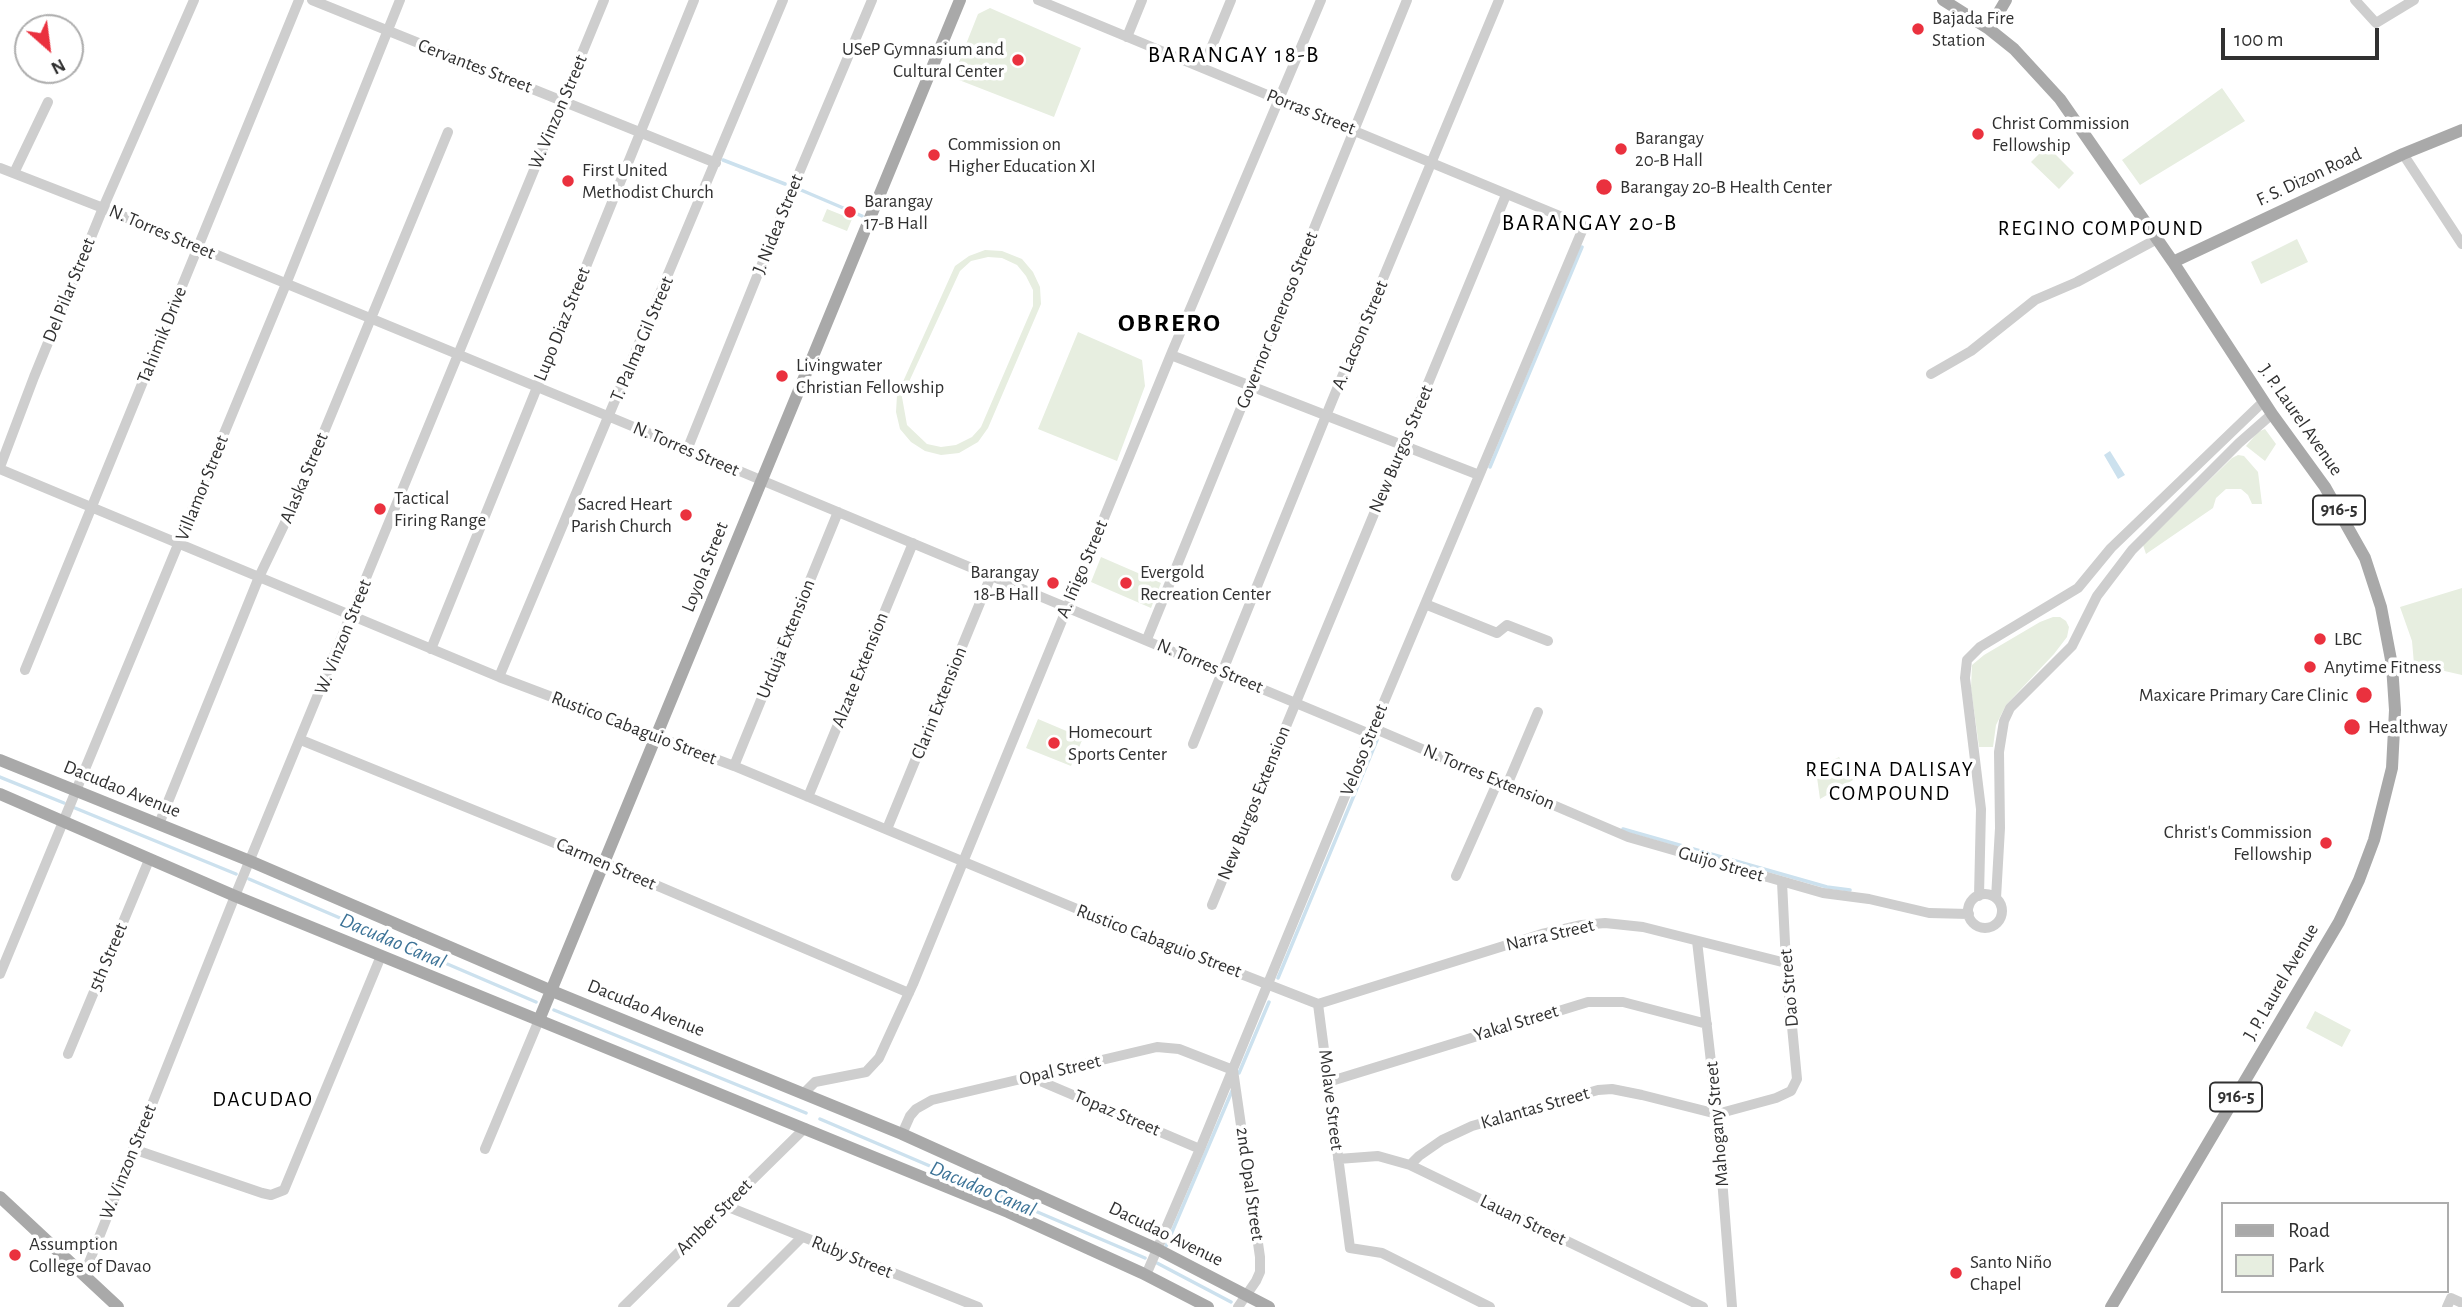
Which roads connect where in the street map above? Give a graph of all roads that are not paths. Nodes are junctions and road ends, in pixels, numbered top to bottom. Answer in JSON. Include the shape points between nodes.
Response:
{"nodes":[{"id":1,"x":194,"y":0,"type":"edge"},
{"id":2,"x":299,"y":0,"type":"edge"},
{"id":3,"x":312,"y":0,"type":"edge"},
{"id":4,"x":400,"y":0,"type":"edge"},
{"id":5,"x":604,"y":0,"type":"edge"},
{"id":6,"x":694,"y":0,"type":"edge"},
{"id":7,"x":783,"y":0,"type":"edge"},
{"id":8,"x":872,"y":0,"type":"edge"},
{"id":9,"x":960,"y":0,"type":"edge"},
{"id":10,"x":1142,"y":0,"type":"edge"},
{"id":11,"x":1231,"y":0,"type":"edge"},
{"id":12,"x":1321,"y":0,"type":"edge"},
{"id":13,"x":1407,"y":0,"type":"edge"},
{"id":14,"x":1499,"y":0,"type":"edge"},
{"id":15,"x":1944,"y":0,"type":"edge"},
{"id":16,"x":2006,"y":0,"type":"edge"},
{"id":17,"x":2355,"y":0,"type":"edge"},
{"id":18,"x":2414,"y":0,"type":"edge"},
{"id":19,"x":1043,"y":1,"type":"edge"},
{"id":20,"x":1989,"y":29,"type":"junction"},
{"id":21,"x":387,"y":31,"type":"junction"},
{"id":22,"x":1127,"y":37,"type":"junction"},
{"id":23,"x":1203,"y":68,"type":"junction"},
{"id":24,"x":562,"y":100,"type":"junction"},
{"id":25,"x":1280,"y":100,"type":"junction"},
{"id":26,"x":48,"y":102,"type":"dead end"},
{"id":27,"x":1355,"y":130,"type":"junction"},
{"id":28,"x":2462,"y":130,"type":"edge"},
{"id":29,"x":639,"y":131,"type":"junction"},
{"id":30,"x":448,"y":132,"type":"dead end"},
{"id":31,"x":2403,"y":154,"type":"junction"},
{"id":32,"x":1432,"y":162,"type":"junction"},
{"id":33,"x":716,"y":163,"type":"junction"},
{"id":34,"x":0,"y":168,"type":"edge"},
{"id":35,"x":14,"y":173,"type":"junction"},
{"id":36,"x":1506,"y":195,"type":"junction"},
{"id":37,"x":103,"y":208,"type":"junction"},
{"id":38,"x":1584,"y":226,"type":"joint"},
{"id":39,"x":2157,"y":239,"type":"junction"},
{"id":40,"x":2462,"y":244,"type":"edge"},
{"id":41,"x":197,"y":247,"type":"junction"},
{"id":42,"x":2173,"y":262,"type":"junction"},
{"id":43,"x":286,"y":284,"type":"junction"},
{"id":44,"x":369,"y":318,"type":"junction"},
{"id":45,"x":458,"y":355,"type":"junction"},
{"id":46,"x":1171,"y":355,"type":"junction"},
{"id":47,"x":1931,"y":374,"type":"dead end"},
{"id":48,"x":1250,"y":385,"type":"junction"},
{"id":49,"x":536,"y":388,"type":"junction"},
{"id":50,"x":2264,"y":401,"type":"junction"},
{"id":51,"x":2272,"y":414,"type":"junction"},
{"id":52,"x":1326,"y":415,"type":"junction"},
{"id":53,"x":610,"y":417,"type":"junction"},
{"id":54,"x":1403,"y":445,"type":"junction"},
{"id":55,"x":687,"y":450,"type":"junction"},
{"id":56,"x":0,"y":468,"type":"edge"},
{"id":57,"x":1479,"y":475,"type":"junction"},
{"id":58,"x":761,"y":480,"type":"junction"},
{"id":59,"x":93,"y":506,"type":"junction"},
{"id":60,"x":838,"y":512,"type":"junction"},
{"id":61,"x":179,"y":543,"type":"junction"},
{"id":62,"x":913,"y":543,"type":"junction"},
{"id":63,"x":991,"y":576,"type":"junction"},
{"id":64,"x":259,"y":577,"type":"junction"},
{"id":65,"x":1425,"y":604,"type":"junction"},
{"id":66,"x":1067,"y":607,"type":"junction"},
{"id":67,"x":352,"y":616,"type":"junction"},
{"id":68,"x":1147,"y":639,"type":"junction"},
{"id":69,"x":1548,"y":640,"type":"dead end"},
{"id":70,"x":431,"y":649,"type":"junction"},
{"id":71,"x":25,"y":670,"type":"dead end"},
{"id":72,"x":1222,"y":671,"type":"junction"},
{"id":73,"x":499,"y":677,"type":"junction"},
{"id":74,"x":1295,"y":702,"type":"junction"},
{"id":75,"x":1538,"y":712,"type":"dead end"},
{"id":76,"x":1372,"y":731,"type":"junction"},
{"id":77,"x":656,"y":736,"type":"junction"},
{"id":78,"x":301,"y":740,"type":"junction"},
{"id":79,"x":1193,"y":744,"type":"dead end"},
{"id":80,"x":1999,"y":752,"type":"junction"},
{"id":81,"x":1975,"y":753,"type":"junction"},
{"id":82,"x":0,"y":760,"type":"edge"},
{"id":83,"x":734,"y":766,"type":"junction"},
{"id":84,"x":1503,"y":783,"type":"junction"},
{"id":85,"x":76,"y":791,"type":"junction"},
{"id":86,"x":0,"y":794,"type":"edge"},
{"id":87,"x":808,"y":797,"type":"junction"},
{"id":88,"x":62,"y":822,"type":"junction"},
{"id":89,"x":159,"y":824,"type":"junction"},
{"id":90,"x":887,"y":829,"type":"junction"},
{"id":91,"x":1605,"y":829,"type":"joint"},
{"id":92,"x":149,"y":860,"type":"junction"},
{"id":93,"x":250,"y":860,"type":"junction"},
{"id":94,"x":964,"y":862,"type":"junction"},
{"id":95,"x":604,"y":863,"type":"junction"},
{"id":96,"x":1456,"y":876,"type":"dead end"},
{"id":97,"x":1782,"y":882,"type":"junction"},
{"id":98,"x":1979,"y":895,"type":"junction"},
{"id":99,"x":235,"y":896,"type":"junction"},
{"id":100,"x":1996,"y":898,"type":"junction"},
{"id":101,"x":1212,"y":905,"type":"dead end"},
{"id":102,"x":1969,"y":914,"type":"junction"},
{"id":103,"x":1697,"y":940,"type":"junction"},
{"id":104,"x":381,"y":956,"type":"junction"},
{"id":105,"x":1786,"y":964,"type":"junction"},
{"id":106,"x":0,"y":974,"type":"edge"},
{"id":107,"x":1269,"y":984,"type":"junction"},
{"id":108,"x":552,"y":991,"type":"junction"},
{"id":109,"x":909,"y":993,"type":"junction"},
{"id":110,"x":1318,"y":1004,"type":"junction"},
{"id":111,"x":539,"y":1020,"type":"junction"},
{"id":112,"x":1707,"y":1024,"type":"junction"},
{"id":113,"x":68,"y":1054,"type":"dead end"},
{"id":114,"x":1233,"y":1070,"type":"junction"},
{"id":115,"x":1032,"y":1077,"type":"junction"},
{"id":116,"x":1328,"y":1082,"type":"junction"},
{"id":117,"x":804,"y":1093,"type":"junction"},
{"id":118,"x":1717,"y":1114,"type":"junction"},
{"id":119,"x":805,"y":1128,"type":"junction"},
{"id":120,"x":902,"y":1134,"type":"junction"},
{"id":121,"x":132,"y":1149,"type":"junction"},
{"id":122,"x":485,"y":1149,"type":"dead end"},
{"id":123,"x":1200,"y":1149,"type":"junction"},
{"id":124,"x":1338,"y":1159,"type":"junction"},
{"id":125,"x":1410,"y":1166,"type":"junction"},
{"id":126,"x":0,"y":1197,"type":"edge"},
{"id":127,"x":726,"y":1206,"type":"junction"},
{"id":128,"x":803,"y":1237,"type":"junction"},
{"id":129,"x":1157,"y":1249,"type":"junction"},
{"id":130,"x":84,"y":1275,"type":"junction"},
{"id":131,"x":1146,"y":1275,"type":"junction"},
{"id":132,"x":1246,"y":1295,"type":"junction"},
{"id":133,"x":2462,"y":1303,"type":"edge"},
{"id":134,"x":118,"y":1307,"type":"edge"},
{"id":135,"x":623,"y":1307,"type":"edge"},
{"id":136,"x":732,"y":1307,"type":"edge"},
{"id":137,"x":978,"y":1307,"type":"edge"},
{"id":138,"x":1208,"y":1307,"type":"edge"},
{"id":139,"x":1238,"y":1307,"type":"edge"},
{"id":140,"x":1269,"y":1307,"type":"edge"},
{"id":141,"x":1490,"y":1307,"type":"edge"},
{"id":142,"x":1703,"y":1307,"type":"edge"},
{"id":143,"x":1732,"y":1307,"type":"edge"},
{"id":144,"x":2111,"y":1307,"type":"edge"},
{"id":145,"x":2447,"y":1307,"type":"edge"}],
"edges":[{"from":1,"to":37,"type":"street","name":"Del Pilar Street"},
{"from":2,"to":41,"type":"street","name":"Tahimik Drive"},
{"from":3,"to":21,"type":"street","name":"Cervantes Street"},
{"from":4,"to":21,"type":"street","name":"Villamor Street"},
{"from":5,"to":24,"type":"street","name":"W. Vinzon Street"},
{"from":6,"to":29,"type":"street","name":"Lupo Diaz Street"},
{"from":7,"to":33,"type":"street","name":"T. Palma Gil Street"},
{"from":8,"to":55,"type":"street","name":"J. Nidea Street"},
{"from":9,"to":58,"type":"main road","name":"Loyola Street"},
{"from":10,"to":22,"type":"street"},
{"from":11,"to":23,"type":"street"},
{"from":12,"to":25,"type":"street","name":"A. Iñigo Street"},
{"from":13,"to":27,"type":"street","name":"Governor Generoso Street"},
{"from":14,"to":32,"type":"street","name":"A. Lacson Street"},
{"from":15,"to":20,"type":"main road","name":"J. P. Laurel Avenue","number":"916-5"},
{"from":16,"to":20,"type":"main road"},
{"from":17,"to":18,"type":"street","via":[[2376,23]]},
{"from":19,"to":22,"type":"street","name":"Porras Street"},
{"from":20,"to":39,"type":"main road","name":"J. P. Laurel Avenue","number":"916-5","via":[[2060,99]]},
{"from":21,"to":24,"type":"street","name":"Cervantes Street"},
{"from":21,"to":43,"type":"street","name":"Villamor Street"},
{"from":22,"to":23,"type":"street","name":"Porras Street"},
{"from":23,"to":25,"type":"street","name":"Porras Street"},
{"from":24,"to":29,"type":"street","name":"Cervantes Street"},
{"from":24,"to":45,"type":"street","name":"W. Vinzon Street"},
{"from":25,"to":27,"type":"street","name":"Porras Street"},
{"from":25,"to":46,"type":"street","name":"A. Iñigo Street"},
{"from":26,"to":35,"type":"street"},
{"from":27,"to":32,"type":"street","name":"Porras Street"},
{"from":27,"to":48,"type":"street","name":"Governor Generoso Street"},
{"from":28,"to":31,"type":"main road","name":"F. S. Dizon Road"},
{"from":29,"to":33,"type":"street","name":"Cervantes Street"},
{"from":29,"to":49,"type":"street","name":"Lupo Diaz Street"},
{"from":30,"to":44,"type":"street","name":"Alaska Street"},
{"from":31,"to":40,"type":"street"},
{"from":31,"to":42,"type":"main road","name":"F. S. Dizon Road"},
{"from":32,"to":36,"type":"street","name":"Porras Street"},
{"from":32,"to":52,"type":"street","name":"A. Lacson Street"},
{"from":33,"to":53,"type":"street","name":"T. Palma Gil Street"},
{"from":34,"to":35,"type":"street","name":"N. Torres Street"},
{"from":35,"to":37,"type":"street","name":"N. Torres Street"},
{"from":36,"to":38,"type":"street","name":"Porras Street"},
{"from":36,"to":54,"type":"street","name":"New Burgos Street"},
{"from":37,"to":41,"type":"street","name":"N. Torres Street"},
{"from":37,"to":56,"type":"street","name":"Del Pilar Street"},
{"from":38,"to":57,"type":"street","name":"Veloso Street"},
{"from":39,"to":42,"type":"main road","name":"J. P. Laurel Avenue","number":"916-5"},
{"from":39,"to":47,"type":"street","via":[[2035,300],[1971,351]]},
{"from":41,"to":43,"type":"street","name":"N. Torres Street"},
{"from":41,"to":59,"type":"street","name":"Tahimik Drive"},
{"from":42,"to":50,"type":"main road","name":"J. P. Laurel Avenue","number":"916-5"},
{"from":43,"to":44,"type":"street","name":"N. Torres Street"},
{"from":43,"to":61,"type":"street","name":"Villamor Street"},
{"from":44,"to":45,"type":"street","name":"N. Torres Street"},
{"from":44,"to":64,"type":"street","name":"Alaska Street","via":[[295,502]]},
{"from":45,"to":49,"type":"street","name":"N. Torres Street"},
{"from":45,"to":67,"type":"street","name":"W. Vinzon Street"},
{"from":46,"to":48,"type":"street"},
{"from":46,"to":66,"type":"street","name":"A. Iñigo Street"},
{"from":48,"to":52,"type":"street"},
{"from":48,"to":68,"type":"street","name":"Governor Generoso Street"},
{"from":49,"to":53,"type":"street","name":"N. Torres Street"},
{"from":49,"to":70,"type":"street","name":"Lupo Diaz Street"},
{"from":50,"to":51,"type":"main road","name":"J. P. Laurel Avenue","number":"916-5"},
{"from":50,"to":81,"type":"street","via":[[2111,548],[2078,588],[1972,653],[1965,678]]},
{"from":51,"to":80,"type":"street","via":[[2132,550],[2097,596],[2071,646],[2010,708]]},
{"from":51,"to":144,"type":"main road","name":"J. P. Laurel Avenue","number":"916-5","via":[[2339,509],[2371,572],[2392,665],[2392,768],[2374,840],[2339,922]]},
{"from":52,"to":54,"type":"street"},
{"from":52,"to":72,"type":"street","name":"A. Lacson Street"},
{"from":53,"to":55,"type":"street","name":"N. Torres Street"},
{"from":53,"to":73,"type":"street","name":"T. Palma Gil Street"},
{"from":54,"to":57,"type":"street"},
{"from":54,"to":74,"type":"street","name":"New Burgos Street"},
{"from":55,"to":58,"type":"street","name":"N. Torres Street"},
{"from":56,"to":59,"type":"street","name":"Rustico Cabaguio Street"},
{"from":57,"to":65,"type":"street","name":"Veloso Street"},
{"from":58,"to":60,"type":"street","name":"N. Torres Street"},
{"from":58,"to":77,"type":"main road","name":"Loyola Street"},
{"from":59,"to":61,"type":"street","name":"Rustico Cabaguio Street"},
{"from":59,"to":71,"type":"street","name":"Tahimik Drive"},
{"from":60,"to":62,"type":"street","name":"N. Torres Street"},
{"from":60,"to":83,"type":"street","name":"Urduja Extension"},
{"from":61,"to":64,"type":"street","name":"Rustico Cabaguio Street"},
{"from":61,"to":85,"type":"street","name":"Villamor Street"},
{"from":62,"to":63,"type":"street","name":"N. Torres Street"},
{"from":62,"to":87,"type":"street","name":"Alzate Extension"},
{"from":63,"to":66,"type":"street","name":"N. Torres Street"},
{"from":63,"to":90,"type":"street","name":"Clarin Extension"},
{"from":64,"to":67,"type":"street","name":"Rustico Cabaguio Street"},
{"from":64,"to":89,"type":"street","name":"Alaska Street"},
{"from":65,"to":69,"type":"street","via":[[1497,633],[1507,625]]},
{"from":65,"to":76,"type":"street","name":"Veloso Street"},
{"from":66,"to":68,"type":"street","name":"N. Torres Street"},
{"from":66,"to":94,"type":"street","name":"A. Iñigo Street"},
{"from":67,"to":70,"type":"street","name":"Rustico Cabaguio Street"},
{"from":67,"to":78,"type":"street","name":"W. Vinzon Street"},
{"from":68,"to":72,"type":"street","name":"N. Torres Street"},
{"from":70,"to":73,"type":"street","name":"Rustico Cabaguio Street"},
{"from":72,"to":74,"type":"street","name":"N. Torres Street"},
{"from":72,"to":79,"type":"street","name":"A. Lacson Street"},
{"from":73,"to":77,"type":"street","name":"Rustico Cabaguio Street"},
{"from":74,"to":76,"type":"street","name":"N. Torres Street"},
{"from":74,"to":101,"type":"street","name":"New Burgos Extension"},
{"from":75,"to":84,"type":"street"},
{"from":76,"to":84,"type":"street","name":"N. Torres Extension"},
{"from":76,"to":107,"type":"street","name":"Veloso Street"},
{"from":77,"to":83,"type":"street","name":"Rustico Cabaguio Street"},
{"from":77,"to":95,"type":"main road","name":"Loyola Street"},
{"from":78,"to":93,"type":"street","name":"W. Vinzon Street"},
{"from":78,"to":95,"type":"street","name":"Carmen Street"},
{"from":80,"to":81,"type":"street"},
{"from":80,"to":100,"type":"street"},
{"from":81,"to":98,"type":"street","via":[[1981,810]]},
{"from":82,"to":85,"type":"main road","name":"Dacudao Avenue"},
{"from":83,"to":87,"type":"street","name":"Rustico Cabaguio Street"},
{"from":84,"to":91,"type":"street","name":"N. Torres Extension"},
{"from":84,"to":96,"type":"street"},
{"from":85,"to":88,"type":"street","name":"Villamor Street"},
{"from":85,"to":89,"type":"main road","name":"Dacudao Avenue"},
{"from":86,"to":88,"type":"main road"},
{"from":87,"to":90,"type":"street","name":"Rustico Cabaguio Street"},
{"from":88,"to":92,"type":"main road"},
{"from":88,"to":106,"type":"street","name":"Villamor Street"},
{"from":89,"to":93,"type":"main road","name":"Dacudao Avenue"},
{"from":90,"to":94,"type":"street","name":"Rustico Cabaguio Street"},
{"from":91,"to":97,"type":"street","name":"Guijo Street"},
{"from":92,"to":99,"type":"main road"},
{"from":92,"to":113,"type":"street","name":"5th Street"},
{"from":93,"to":99,"type":"street","name":"W. Vinzon Street"},
{"from":93,"to":108,"type":"main road","name":"Dacudao Avenue"},
{"from":94,"to":107,"type":"street","name":"Rustico Cabaguio Street"},
{"from":94,"to":109,"type":"street","name":"A. Iñigo Street"},
{"from":95,"to":108,"type":"main road","name":"Loyola Street"},
{"from":95,"to":109,"type":"street","name":"Carmen Street"},
{"from":97,"to":102,"type":"street","name":"Guijo Street","via":[[1928,913]]},
{"from":97,"to":105,"type":"street","name":"Dao Street"},
{"from":98,"to":100,"type":"street"},
{"from":98,"to":102,"type":"street","via":[[1970,903]]},
{"from":99,"to":104,"type":"main road"},
{"from":99,"to":121,"type":"street","name":"W. Vinzon Street"},
{"from":100,"to":102,"type":"street","via":[[2002,911],[1993,925],[1979,926]]},
{"from":103,"to":105,"type":"street","name":"Narra Street"},
{"from":103,"to":110,"type":"street","name":"Narra Street","via":[[1624,924],[1565,928]]},
{"from":103,"to":112,"type":"street","name":"Mahogany Street"},
{"from":104,"to":111,"type":"main road"},
{"from":104,"to":121,"type":"street","via":[[284,1190],[262,1193]]},
{"from":105,"to":118,"type":"street","name":"Dao Street","via":[[1797,1079],[1791,1091],[1776,1098]]},
{"from":107,"to":110,"type":"street"},
{"from":107,"to":114,"type":"street","name":"Veloso Street"},
{"from":108,"to":111,"type":"main road","name":"Loyola Street"},
{"from":108,"to":117,"type":"main road","name":"Dacudao Avenue"},
{"from":109,"to":117,"type":"street","name":"A. Iñigo Street","via":[[872,1068],[815,1082]]},
{"from":110,"to":116,"type":"street","name":"Molave Street"},
{"from":111,"to":119,"type":"main road"},
{"from":111,"to":122,"type":"street","name":"Loyola Street"},
{"from":112,"to":116,"type":"street","name":"Yakal Street","via":[[1623,1002],[1588,1002]]},
{"from":112,"to":118,"type":"street","name":"Mahogany Street"},
{"from":114,"to":115,"type":"street","name":"Opal Street","via":[[1179,1049],[1157,1048]]},
{"from":114,"to":123,"type":"street","name":"Veloso Street"},
{"from":114,"to":132,"type":"street","name":"2nd Opal Street","via":[[1260,1257],[1260,1272]]},
{"from":115,"to":120,"type":"street","name":"Opal Street","via":[[932,1100],[916,1109]]},
{"from":115,"to":123,"type":"street","name":"Topaz Street"},
{"from":116,"to":124,"type":"street","name":"Molave Street"},
{"from":117,"to":120,"type":"main road","name":"Dacudao Avenue"},
{"from":118,"to":125,"type":"street","name":"Kalantas Street","via":[[1642,1094],[1598,1090],[1472,1126],[1430,1148]]},
{"from":118,"to":143,"type":"street","name":"Mahogany Street"},
{"from":119,"to":127,"type":"street","name":"Amber Street"},
{"from":119,"to":131,"type":"main road"},
{"from":120,"to":129,"type":"main road","name":"Dacudao Avenue"},
{"from":121,"to":130,"type":"street","name":"W. Vinzon Street"},
{"from":123,"to":129,"type":"street","name":"Veloso Street"},
{"from":124,"to":125,"type":"street","name":"Lauan Street","via":[[1378,1156]]},
{"from":124,"to":141,"type":"street","name":"Molave Street","via":[[1350,1248],[1382,1253]]},
{"from":125,"to":142,"type":"street","name":"Lauan Street"},
{"from":126,"to":130,"type":"main road"},
{"from":127,"to":128,"type":"street","name":"Ruby Street"},
{"from":127,"to":135,"type":"street","name":"Amber Street"},
{"from":128,"to":136,"type":"street"},
{"from":128,"to":137,"type":"street","name":"Ruby Street"},
{"from":129,"to":131,"type":"street","name":"Veloso Street"},
{"from":129,"to":132,"type":"main road","name":"Dacudao Avenue"},
{"from":130,"to":134,"type":"main road"},
{"from":131,"to":138,"type":"main road"},
{"from":132,"to":139,"type":"street","name":"2nd Opal Street"},
{"from":132,"to":140,"type":"main road","name":"Dacudao Avenue"},
{"from":133,"to":145,"type":"street","via":[[2451,1298]]}]}
